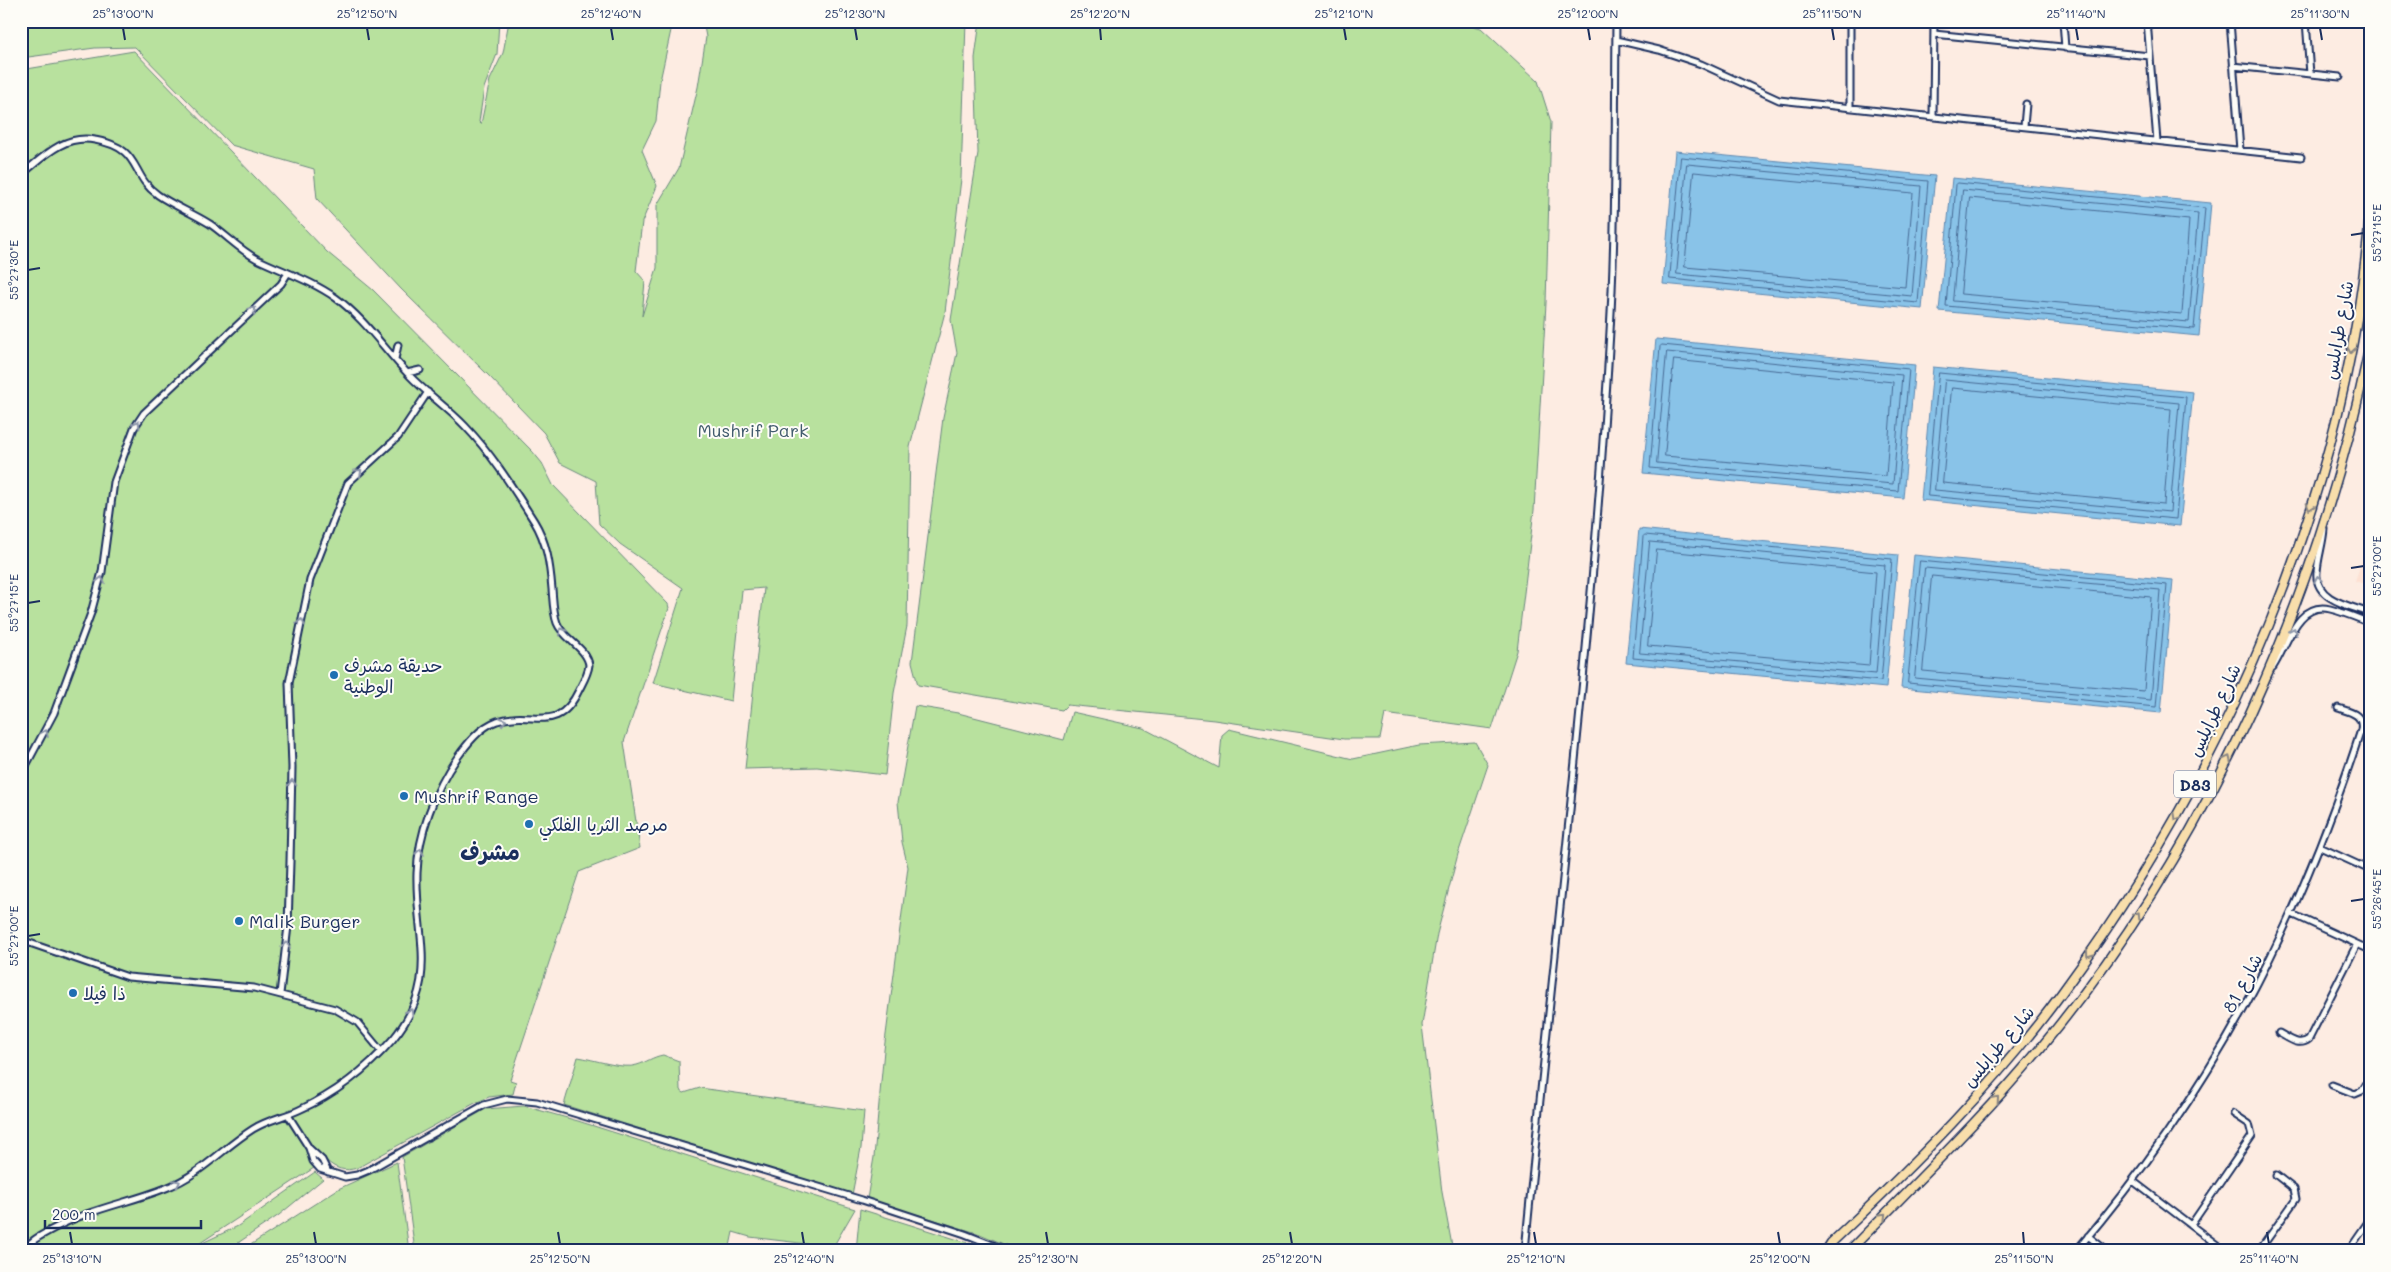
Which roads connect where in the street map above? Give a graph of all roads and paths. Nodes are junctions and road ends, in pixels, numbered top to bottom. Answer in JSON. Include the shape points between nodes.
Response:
{"nodes":[{"id":1,"x":1616,"y":21,"type":"edge"},
{"id":2,"x":1850,"y":21,"type":"edge"},
{"id":3,"x":1934,"y":21,"type":"edge"},
{"id":4,"x":2063,"y":21,"type":"edge"},
{"id":5,"x":2147,"y":21,"type":"edge"},
{"id":6,"x":2230,"y":21,"type":"edge"},
{"id":7,"x":2306,"y":21,"type":"edge"},
{"id":8,"x":2369,"y":21,"type":"edge"},
{"id":9,"x":1934,"y":34,"type":"junction"},
{"id":10,"x":1616,"y":40,"type":"junction"},
{"id":11,"x":2370,"y":41,"type":"edge"},
{"id":12,"x":2065,"y":48,"type":"junction"},
{"id":13,"x":2150,"y":56,"type":"junction"},
{"id":14,"x":2234,"y":66,"type":"junction"},
{"id":15,"x":2310,"y":74,"type":"junction"},
{"id":16,"x":2340,"y":77,"type":"dead end"},
{"id":17,"x":2026,"y":104,"type":"dead end"},
{"id":18,"x":1850,"y":108,"type":"junction"},
{"id":19,"x":1933,"y":117,"type":"junction"},
{"id":20,"x":2024,"y":126,"type":"junction"},
{"id":21,"x":2157,"y":141,"type":"junction"},
{"id":22,"x":2240,"y":150,"type":"junction"},
{"id":23,"x":2301,"y":157,"type":"dead end"},
{"id":24,"x":21,"y":174,"type":"edge"},
{"id":25,"x":2370,"y":216,"type":"edge"},
{"id":26,"x":288,"y":273,"type":"junction"},
{"id":27,"x":398,"y":345,"type":"dead end"},
{"id":28,"x":2370,"y":345,"type":"edge"},
{"id":29,"x":395,"y":359,"type":"junction"},
{"id":30,"x":420,"y":370,"type":"dead end"},
{"id":31,"x":407,"y":373,"type":"junction"},
{"id":32,"x":428,"y":392,"type":"junction"},
{"id":33,"x":2324,"y":523,"type":"junction"},
{"id":34,"x":2370,"y":614,"type":"edge"},
{"id":35,"x":2370,"y":623,"type":"edge"},
{"id":36,"x":2268,"y":673,"type":"junction"},
{"id":37,"x":2338,"y":708,"type":"dead end"},
{"id":38,"x":21,"y":775,"type":"edge"},
{"id":39,"x":2320,"y":847,"type":"junction"},
{"id":40,"x":2370,"y":870,"type":"edge"},
{"id":41,"x":2292,"y":914,"type":"junction"},
{"id":42,"x":21,"y":940,"type":"edge"},
{"id":43,"x":2357,"y":944,"type":"junction"},
{"id":44,"x":2370,"y":950,"type":"edge"},
{"id":45,"x":280,"y":994,"type":"junction"},
{"id":46,"x":2280,"y":1034,"type":"dead end"},
{"id":47,"x":381,"y":1051,"type":"junction"},
{"id":48,"x":2370,"y":1078,"type":"edge"},
{"id":49,"x":2332,"y":1085,"type":"dead end"},
{"id":50,"x":2234,"y":1114,"type":"dead end"},
{"id":51,"x":288,"y":1115,"type":"junction"},
{"id":52,"x":2276,"y":1176,"type":"dead end"},
{"id":53,"x":2133,"y":1181,"type":"junction"},
{"id":54,"x":2370,"y":1219,"type":"edge"},
{"id":55,"x":2191,"y":1225,"type":"junction"},
{"id":56,"x":2088,"y":1236,"type":"junction"},
{"id":57,"x":1831,"y":1243,"type":"junction"},
{"id":58,"x":22,"y":1251,"type":"edge"},
{"id":59,"x":1008,"y":1251,"type":"edge"},
{"id":60,"x":1525,"y":1251,"type":"edge"},
{"id":61,"x":1818,"y":1251,"type":"edge"},
{"id":62,"x":1826,"y":1251,"type":"edge"},
{"id":63,"x":1849,"y":1251,"type":"edge"},
{"id":64,"x":2076,"y":1251,"type":"edge"},
{"id":65,"x":2107,"y":1251,"type":"edge"},
{"id":66,"x":2225,"y":1251,"type":"edge"},
{"id":67,"x":2260,"y":1251,"type":"edge"},
{"id":68,"x":2348,"y":1251,"type":"edge"}],
"edges":[{"from":1,"to":10,"type":"street"},
{"from":2,"to":18,"type":"street"},
{"from":3,"to":9,"type":"street"},
{"from":4,"to":12,"type":"street"},
{"from":5,"to":13,"type":"street"},
{"from":6,"to":14,"type":"street"},
{"from":7,"to":15,"type":"street"},
{"from":8,"to":11,"type":"highway"},
{"from":9,"to":12,"type":"street"},
{"from":9,"to":19,"type":"street"},
{"from":10,"to":18,"type":"street","via":[[1701,64],[1775,98]]},
{"from":10,"to":60,"type":"street","via":[[1612,284],[1602,460],[1582,697]]},
{"from":12,"to":13,"type":"street"},
{"from":13,"to":21,"type":"street"},
{"from":14,"to":15,"type":"street"},
{"from":14,"to":22,"type":"street"},
{"from":15,"to":16,"type":"street"},
{"from":17,"to":20,"type":"street"},
{"from":18,"to":19,"type":"street"},
{"from":19,"to":20,"type":"street"},
{"from":20,"to":21,"type":"street"},
{"from":21,"to":22,"type":"street"},
{"from":22,"to":23,"type":"street"},
{"from":24,"to":26,"type":"street","via":[[50,151],[70,141],[92,139],[110,143],[129,155],[146,183],[157,194],[204,220],[252,256]]},
{"from":25,"to":57,"type":"highway","name":"شارع طرابلس","number":"D83","one_way":true,"via":[[2350,355],[2322,470],[2258,651],[2200,776],[2112,922],[2061,995],[1978,1094]]},
{"from":26,"to":29,"type":"street","via":[[346,306]]},
{"from":38,"to":26,"type":"street","one_way":true,"via":[[54,713],[95,603],[114,482],[136,424],[281,284]]},
{"from":27,"to":29,"type":"street"},
{"from":28,"to":33,"type":"highway","name":"شارع طرابلس","number":"D83","via":[[2341,470]]},
{"from":29,"to":31,"type":"street"},
{"from":30,"to":31,"type":"street"},
{"from":31,"to":32,"type":"street"},
{"from":45,"to":32,"type":"street","one_way":true,"via":[[288,932],[291,847],[289,683],[310,580],[348,483],[398,437]]},
{"from":47,"to":32,"type":"street","one_way":true,"via":[[406,1020],[419,988],[424,951],[417,887],[419,856],[424,832],[447,775],[464,749],[491,724],[505,719],[552,717],[566,712],[589,665],[587,657],[564,635],[556,621],[548,553],[535,522],[484,448]]},
{"from":34,"to":33,"type":"street","one_way":true,"via":[[2328,597],[2319,586],[2316,573]]},
{"from":33,"to":36,"type":"highway","name":"شارع طرابلس","number":"D83"},
{"from":36,"to":35,"type":"street","one_way":true,"via":[[2297,622],[2308,611],[2331,609]]},
{"from":63,"to":36,"type":"highway","name":"شارع طرابلس","number":"D83","one_way":true,"via":[[1993,1104],[2088,987],[2177,852],[2225,765]]},
{"from":37,"to":39,"type":"street","name":"شارع 81","via":[[2356,714],[2362,726]]},
{"from":39,"to":40,"type":"street"},
{"from":39,"to":41,"type":"street","name":"شارع 81"},
{"from":41,"to":43,"type":"street"},
{"from":41,"to":53,"type":"street","name":"شارع 81","via":[[2221,1052]]},
{"from":42,"to":45,"type":"street","via":[[128,977],[241,987]]},
{"from":43,"to":44,"type":"street"},
{"from":43,"to":46,"type":"street","via":[[2309,1039],[2297,1042]]},
{"from":45,"to":47,"type":"street","via":[[350,1016]]},
{"from":47,"to":51,"type":"street","via":[[338,1089]]},
{"from":48,"to":49,"type":"street","via":[[2362,1091],[2355,1094]]},
{"from":50,"to":55,"type":"street","via":[[2249,1124],[2250,1139]]},
{"from":58,"to":51,"type":"street","one_way":true,"via":[[35,1239],[80,1215],[177,1183],[251,1130]]},
{"from":51,"to":59,"type":"street","via":[[315,1164],[345,1177],[361,1174],[477,1108],[499,1100],[526,1100],[570,1110],[862,1200]]},
{"from":52,"to":67,"type":"street","via":[[2294,1189],[2296,1199]]},
{"from":53,"to":55,"type":"street"},
{"from":53,"to":56,"type":"street","name":"شارع 81"},
{"from":54,"to":68,"type":"street"},
{"from":55,"to":66,"type":"street"},
{"from":56,"to":64,"type":"street","name":"شارع 81"},
{"from":56,"to":65,"type":"street"},
{"from":57,"to":61,"type":"highway"},
{"from":57,"to":62,"type":"highway","name":"شارع طرابلس","number":"D83"}]}
